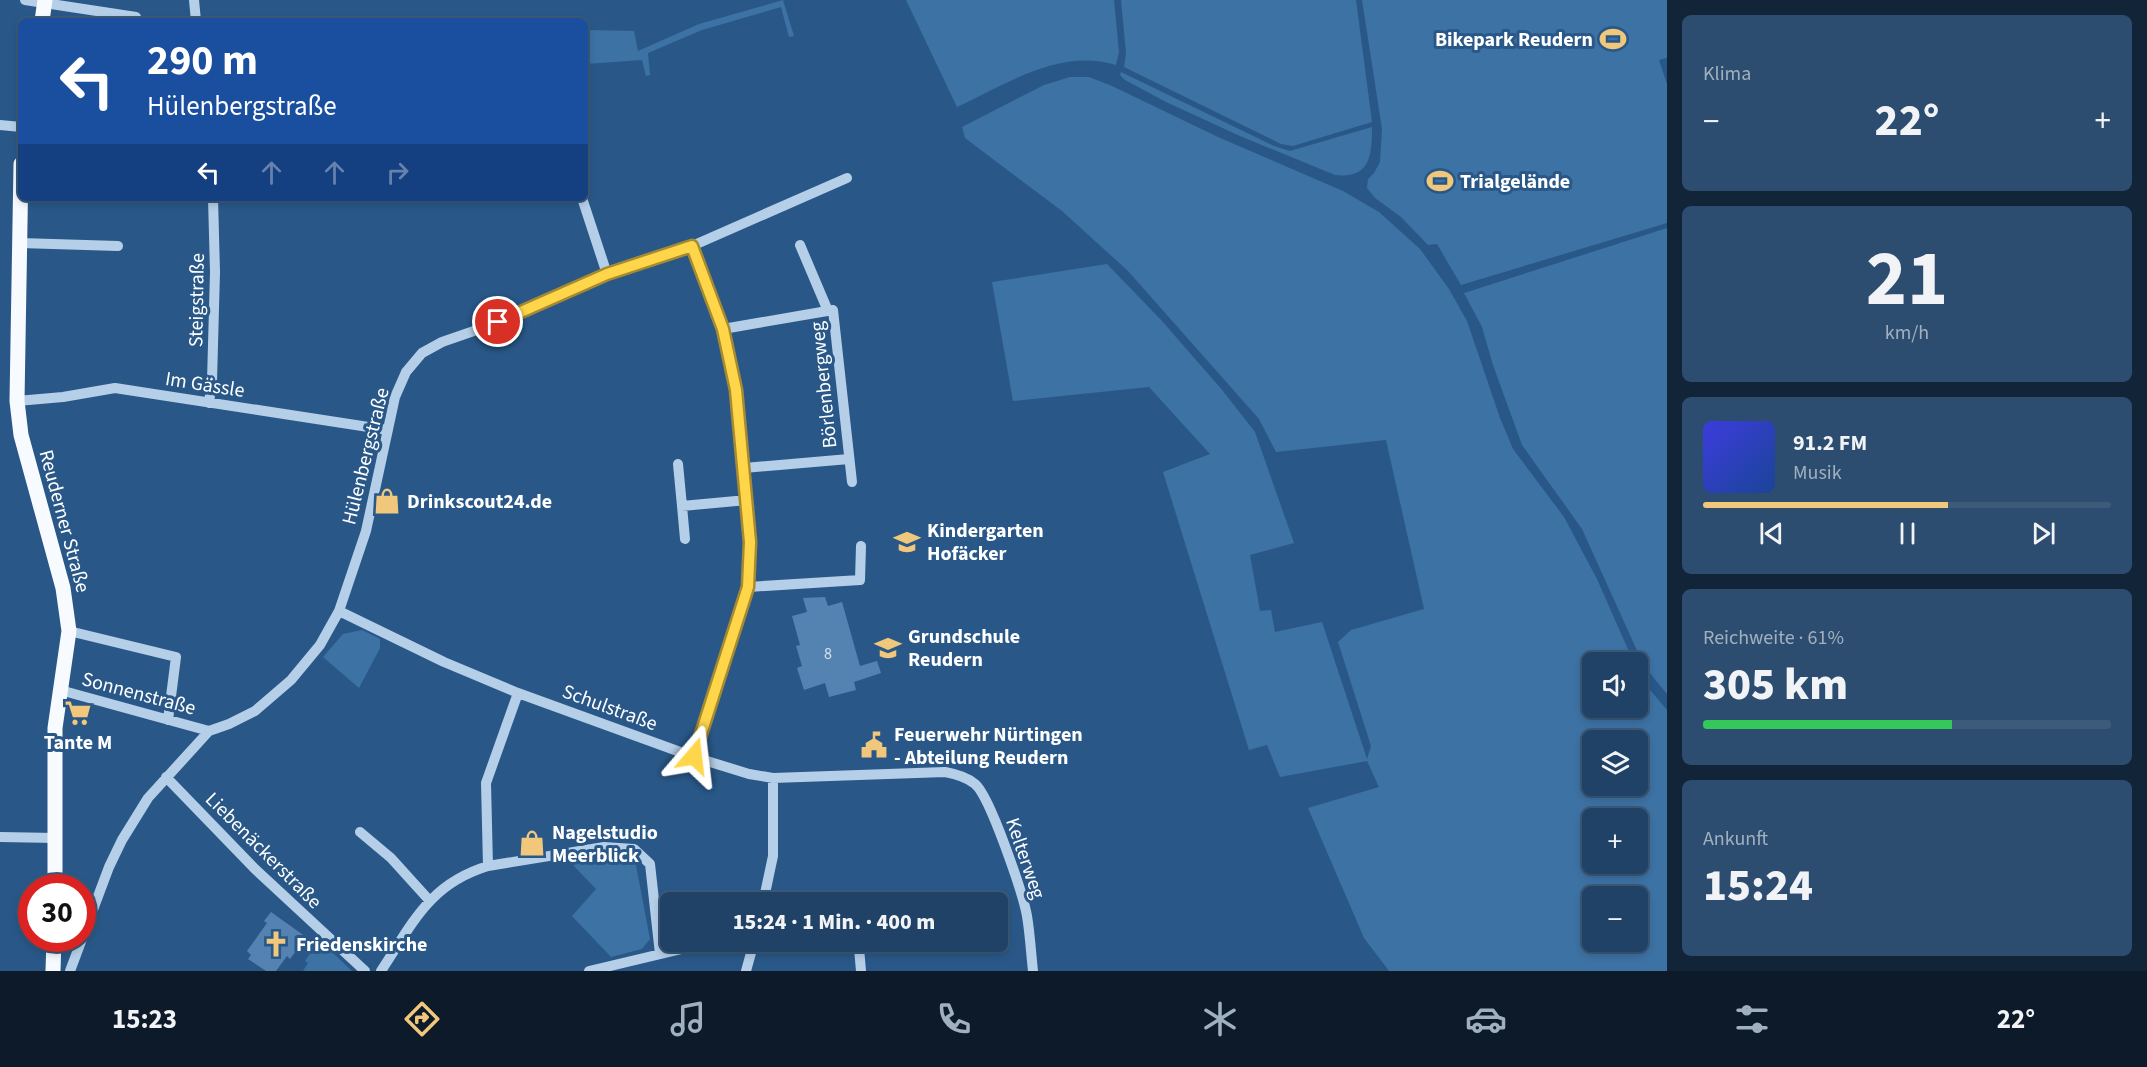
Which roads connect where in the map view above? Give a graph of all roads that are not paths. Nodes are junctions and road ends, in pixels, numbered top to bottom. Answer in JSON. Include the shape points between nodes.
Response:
{"nodes":[{"id":1,"x":25,"y":0,"type":"edge"},
{"id":2,"x":194,"y":0,"type":"edge"},
{"id":3,"x":45,"y":2,"type":"edge"},
{"id":4,"x":136,"y":17,"type":"dead end"},
{"id":5,"x":42,"y":18,"type":"edge"},
{"id":6,"x":195,"y":18,"type":"edge"},
{"id":7,"x":0,"y":125,"type":"edge"},
{"id":8,"x":18,"y":127,"type":"edge"},
{"id":9,"x":847,"y":178,"type":"dead end"},
{"id":10,"x":21,"y":201,"type":"edge"},
{"id":11,"x":213,"y":201,"type":"edge"},
{"id":12,"x":583,"y":201,"type":"edge"},
{"id":13,"x":20,"y":243,"type":"junction"},
{"id":14,"x":800,"y":245,"type":"dead end"},
{"id":15,"x":118,"y":246,"type":"dead end"},
{"id":16,"x":692,"y":246,"type":"junction"},
{"id":17,"x":607,"y":274,"type":"junction"},
{"id":18,"x":828,"y":311,"type":"junction"},
{"id":19,"x":723,"y":329,"type":"junction"},
{"id":20,"x":17,"y":401,"type":"junction"},
{"id":21,"x":209,"y":403,"type":"junction"},
{"id":22,"x":387,"y":430,"type":"junction"},
{"id":23,"x":849,"y":459,"type":"junction"},
{"id":24,"x":678,"y":464,"type":"dead end"},
{"id":25,"x":744,"y":468,"type":"junction"},
{"id":26,"x":852,"y":482,"type":"dead end"},
{"id":27,"x":747,"y":500,"type":"junction"},
{"id":28,"x":682,"y":506,"type":"junction"},
{"id":29,"x":685,"y":538,"type":"dead end"},
{"id":30,"x":861,"y":546,"type":"dead end"},
{"id":31,"x":748,"y":587,"type":"junction"},
{"id":32,"x":339,"y":611,"type":"junction"},
{"id":33,"x":69,"y":631,"type":"junction"},
{"id":34,"x":60,"y":690,"type":"junction"},
{"id":35,"x":518,"y":693,"type":"junction"},
{"id":36,"x":168,"y":720,"type":"junction"},
{"id":37,"x":209,"y":731,"type":"junction"},
{"id":38,"x":694,"y":756,"type":"junction"},
{"id":39,"x":955,"y":774,"type":"joint"},
{"id":40,"x":166,"y":777,"type":"junction"},
{"id":41,"x":773,"y":778,"type":"junction"},
{"id":42,"x":360,"y":832,"type":"dead end"},
{"id":43,"x":0,"y":837,"type":"edge"},
{"id":44,"x":56,"y":838,"type":"junction"},
{"id":45,"x":488,"y":866,"type":"junction"},
{"id":46,"x":55,"y":874,"type":"edge"},
{"id":47,"x":765,"y":892,"type":"edge"},
{"id":48,"x":429,"y":900,"type":"junction"},
{"id":49,"x":96,"y":901,"type":"edge"},
{"id":50,"x":54,"y":952,"type":"edge"},
{"id":51,"x":77,"y":952,"type":"edge"},
{"id":52,"x":668,"y":952,"type":"edge"},
{"id":53,"x":751,"y":952,"type":"edge"},
{"id":54,"x":859,"y":952,"type":"edge"},
{"id":55,"x":660,"y":954,"type":"junction"},
{"id":56,"x":53,"y":971,"type":"edge"},
{"id":57,"x":70,"y":971,"type":"edge"},
{"id":58,"x":365,"y":971,"type":"edge"},
{"id":59,"x":381,"y":971,"type":"edge"},
{"id":60,"x":589,"y":971,"type":"edge"},
{"id":61,"x":746,"y":971,"type":"edge"},
{"id":62,"x":861,"y":971,"type":"edge"},
{"id":63,"x":1033,"y":971,"type":"edge"}],
"edges":[{"from":1,"to":3,"type":"street"},
{"from":2,"to":6,"type":"street"},
{"from":3,"to":4,"type":"street"},
{"from":3,"to":5,"type":"main road"},
{"from":7,"to":8,"type":"street"},
{"from":9,"to":16,"type":"street","name":"Hülenbergstraße"},
{"from":10,"to":13,"type":"main road","name":"Reuderner Straße"},
{"from":11,"to":21,"type":"street","name":"Steigstraße","via":[[215,272]]},
{"from":12,"to":17,"type":"street"},
{"from":13,"to":15,"type":"street"},
{"from":13,"to":20,"type":"main road","name":"Reuderner Straße"},
{"from":14,"to":18,"type":"street"},
{"from":16,"to":17,"type":"street","name":"Hülenbergstraße"},
{"from":16,"to":19,"type":"street"},
{"from":17,"to":22,"type":"street","name":"Hülenbergstraße","via":[[517,316],[422,353],[406,372]]},
{"from":18,"to":19,"type":"street","name":"Börlenbergweg"},
{"from":18,"to":23,"type":"street","name":"Börlenbergweg","via":[[833,310]]},
{"from":19,"to":25,"type":"street","via":[[736,390]]},
{"from":20,"to":21,"type":"street","name":"Im Gässle","via":[[115,388]]},
{"from":20,"to":33,"type":"main road","name":"Reuderner Straße","via":[[21,435],[63,588]]},
{"from":21,"to":22,"type":"street","name":"Im Gässle"},
{"from":22,"to":32,"type":"street","name":"Hülenbergstraße","via":[[366,531]]},
{"from":23,"to":25,"type":"street","name":"Börlenbergweg"},
{"from":23,"to":26,"type":"street","name":"Börlenbergweg"},
{"from":24,"to":28,"type":"street"},
{"from":25,"to":27,"type":"street"},
{"from":27,"to":28,"type":"street"},
{"from":27,"to":31,"type":"street"},
{"from":28,"to":29,"type":"street"},
{"from":30,"to":31,"type":"street","via":[[860,580]]},
{"from":31,"to":38,"type":"street"},
{"from":32,"to":35,"type":"street","name":"Schulstraße"},
{"from":32,"to":37,"type":"street","name":"Hülenbergstraße","via":[[320,645],[279,691],[255,711]]},
{"from":33,"to":34,"type":"main road","name":"Reuderner Straße"},
{"from":33,"to":36,"type":"street","via":[[176,657]]},
{"from":34,"to":36,"type":"street","name":"Sonnenstraße"},
{"from":34,"to":44,"type":"main road","name":"Reuderner Straße"},
{"from":35,"to":38,"type":"street","name":"Schulstraße"},
{"from":35,"to":45,"type":"street","via":[[486,783]]},
{"from":36,"to":37,"type":"street","name":"Sonnenstraße"},
{"from":37,"to":40,"type":"street","name":"Hülenbergstraße"},
{"from":38,"to":41,"type":"street","name":"Schulstraße"},
{"from":39,"to":41,"type":"street","name":"Schulstraße"},
{"from":39,"to":63,"type":"street","name":"Kelterweg","via":[[975,784],[988,803],[1026,914]]},
{"from":40,"to":49,"type":"street","name":"Hülenbergstraße","via":[[122,840]]},
{"from":40,"to":58,"type":"street","name":"Liebenäckerstraße","via":[[255,869]]},
{"from":41,"to":47,"type":"street","via":[[773,856]]},
{"from":42,"to":48,"type":"street","via":[[391,858]]},
{"from":43,"to":44,"type":"street"},
{"from":44,"to":46,"type":"main road","name":"Reuderner Straße"},
{"from":45,"to":48,"type":"street","via":[[447,884]]},
{"from":45,"to":55,"type":"street","via":[[604,847],[634,849],[650,864]]},
{"from":48,"to":59,"type":"street"},
{"from":50,"to":56,"type":"main road"},
{"from":51,"to":57,"type":"street","name":"Hülenbergstraße"},
{"from":52,"to":55,"type":"street"},
{"from":53,"to":61,"type":"street"},
{"from":54,"to":62,"type":"street"},
{"from":55,"to":60,"type":"street"}]}
